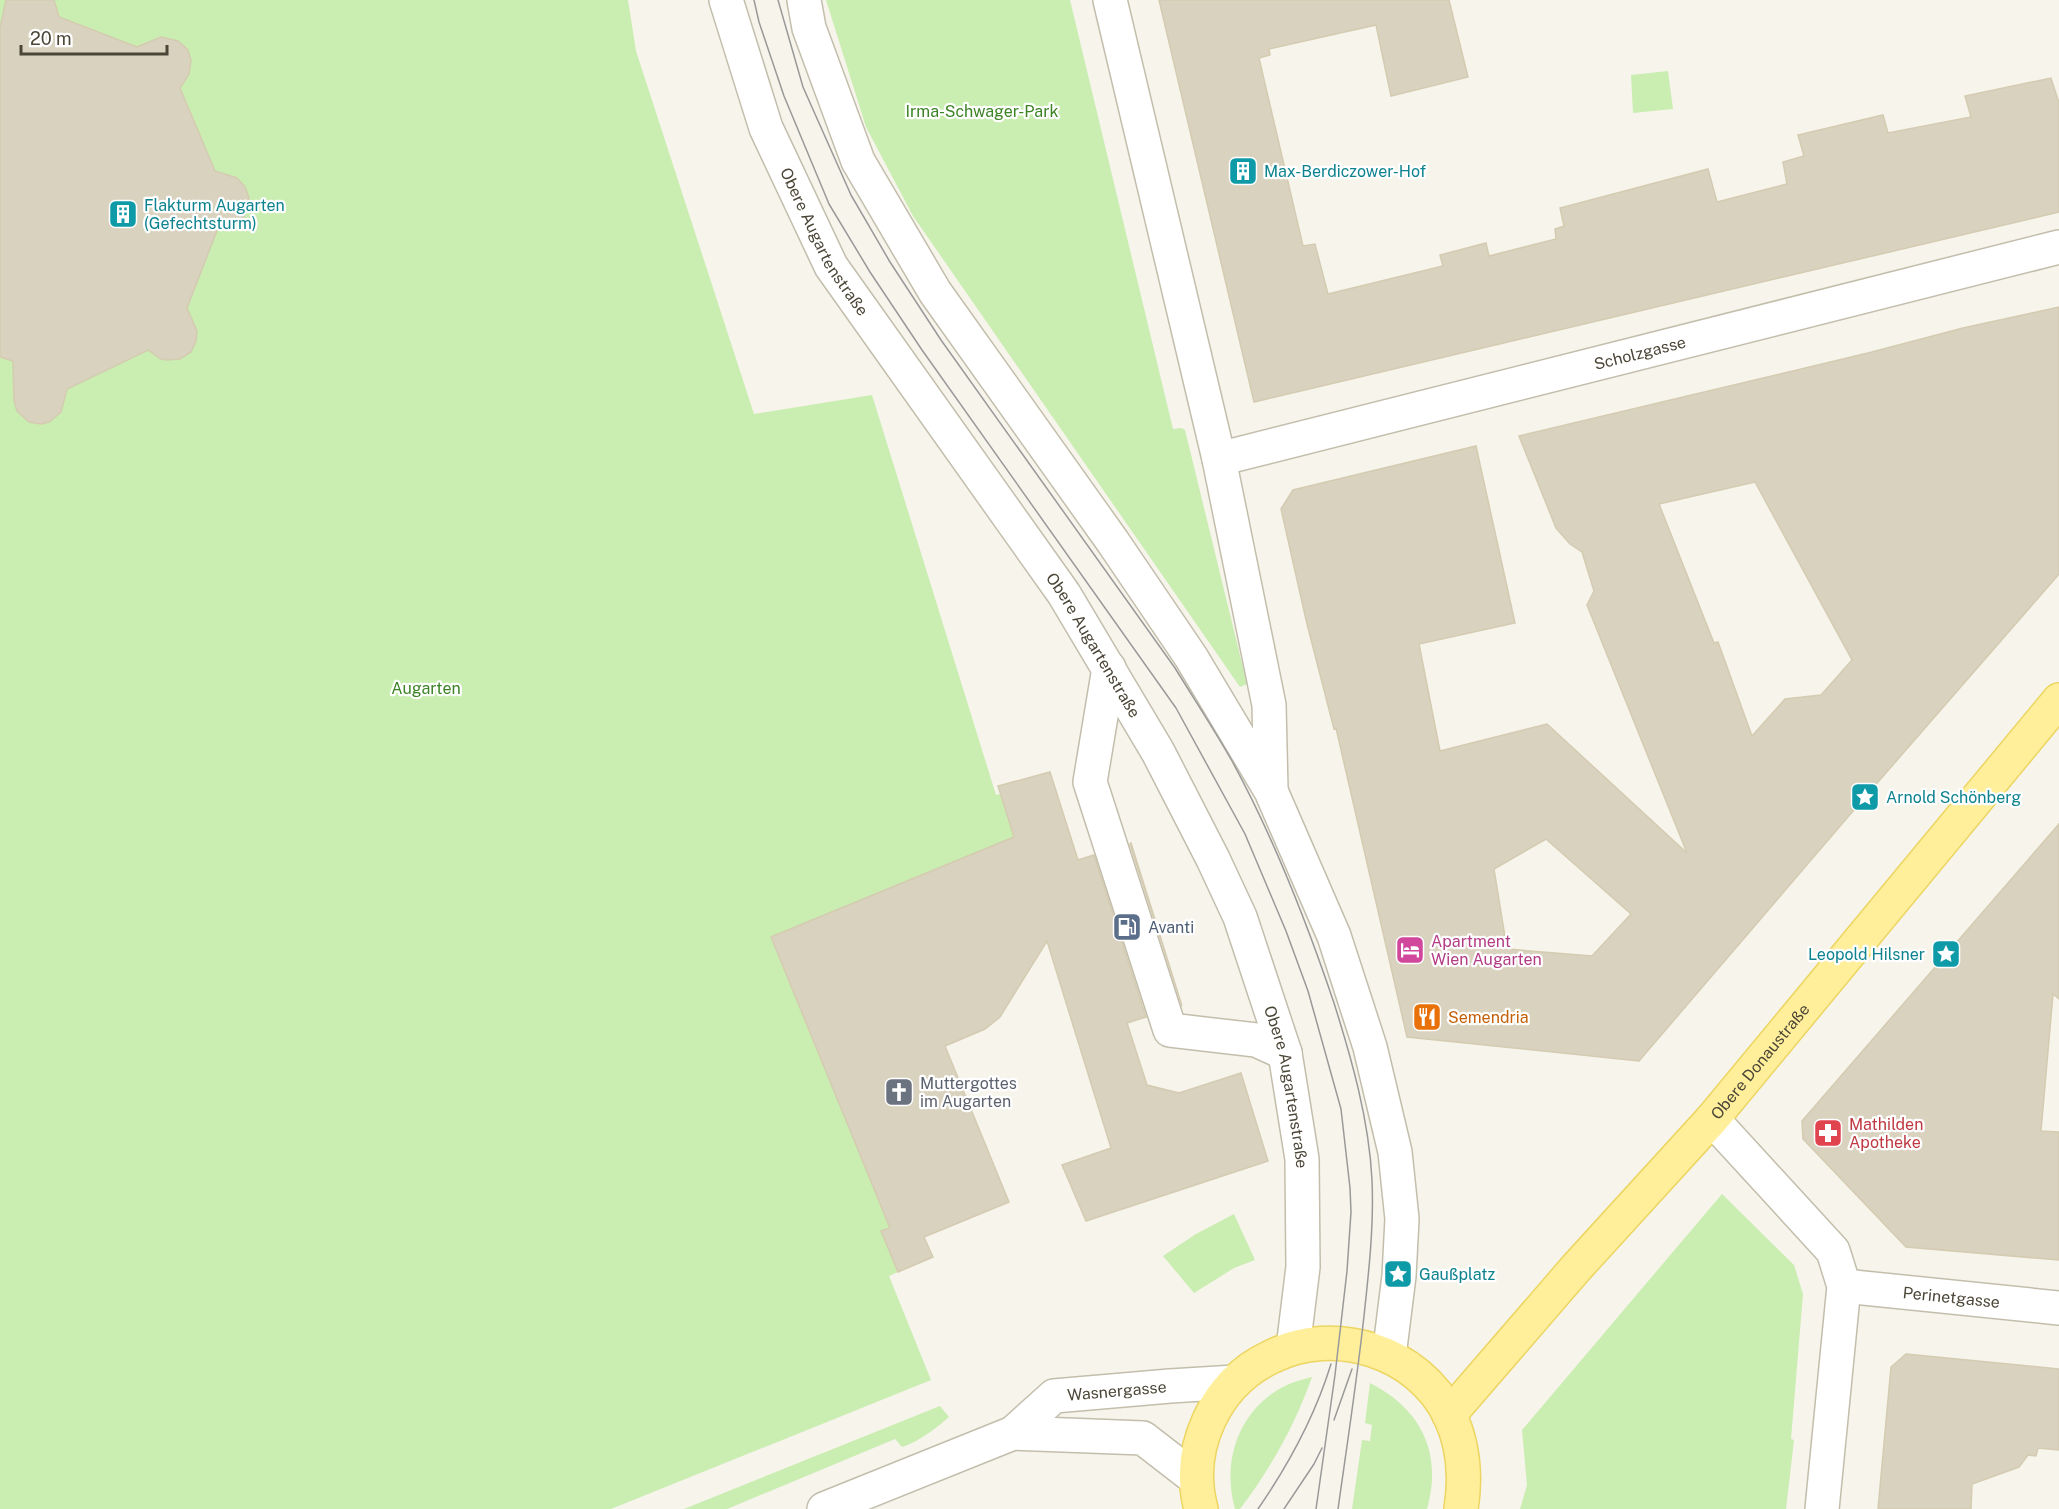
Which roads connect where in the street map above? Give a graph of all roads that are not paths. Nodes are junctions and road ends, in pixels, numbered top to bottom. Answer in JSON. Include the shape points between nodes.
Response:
{"nodes":[{"id":1,"x":726,"y":0,"type":"edge"},
{"id":2,"x":804,"y":0,"type":"edge"},
{"id":3,"x":1110,"y":0,"type":"edge"},
{"id":4,"x":2059,"y":247,"type":"edge"},
{"id":5,"x":1219,"y":459,"type":"junction"},
{"id":6,"x":1109,"y":668,"type":"junction"},
{"id":7,"x":2059,"y":700,"type":"edge"},
{"id":8,"x":1271,"y":791,"type":"junction"},
{"id":9,"x":1285,"y":1053,"type":"junction"},
{"id":10,"x":1712,"y":1119,"type":"junction"},
{"id":11,"x":1844,"y":1286,"type":"junction"},
{"id":12,"x":2059,"y":1308,"type":"edge"},
{"id":13,"x":1293,"y":1348,"type":"junction"},
{"id":14,"x":1389,"y":1356,"type":"junction"},
{"id":15,"x":1235,"y":1382,"type":"junction"},
{"id":16,"x":1449,"y":1415,"type":"junction"},
{"id":17,"x":1013,"y":1433,"type":"junction"},
{"id":18,"x":1199,"y":1494,"type":"edge"},
{"id":19,"x":824,"y":1509,"type":"edge"},
{"id":20,"x":1461,"y":1509,"type":"edge"},
{"id":21,"x":1822,"y":1509,"type":"edge"}],
"edges":[{"from":1,"to":6,"type":"street","name":"Obere Augartenstraße","via":[[766,128],[831,266],[1064,594]]},
{"from":2,"to":8,"type":"street","via":[[809,28],[858,161],[899,232],[935,292],[1191,657]]},
{"from":3,"to":5,"type":"street"},
{"from":4,"to":5,"type":"street","name":"Scholzgasse"},
{"from":5,"to":8,"type":"street","via":[[1269,705]]},
{"from":6,"to":9,"type":"street","name":"Obere Augartenstraße","via":[[1214,859],[1240,917]]},
{"from":6,"to":9,"type":"street","via":[[1090,782],[1170,1029],[1256,1040]]},
{"from":7,"to":10,"type":"main road","name":"Obere Donaustraße"},
{"from":8,"to":14,"type":"street","via":[[1334,936],[1370,1047],[1395,1152],[1402,1219]]},
{"from":9,"to":13,"type":"street","name":"Obere Augartenstraße","via":[[1304,1181],[1303,1267]]},
{"from":10,"to":11,"type":"street","via":[[1833,1251]]},
{"from":10,"to":16,"type":"main road","name":"Obere Donaustraße"},
{"from":11,"to":12,"type":"street","name":"Perinetgasse"},
{"from":11,"to":21,"type":"street"},
{"from":13,"to":14,"type":"main road","via":[[1338,1342]]},
{"from":13,"to":15,"type":"main road","via":[[1262,1361]]},
{"from":14,"to":16,"type":"main road","via":[[1418,1375]]},
{"from":15,"to":17,"type":"street","name":"Wasnergasse","via":[[1054,1396]]},
{"from":15,"to":18,"type":"main road","via":[[1223,1395],[1200,1444]]},
{"from":16,"to":20,"type":"main road","via":[[1465,1472]]},
{"from":17,"to":18,"type":"street","name":"Wasnergasse","via":[[1143,1438]]},
{"from":17,"to":19,"type":"street","name":"Wasnergasse"}]}
